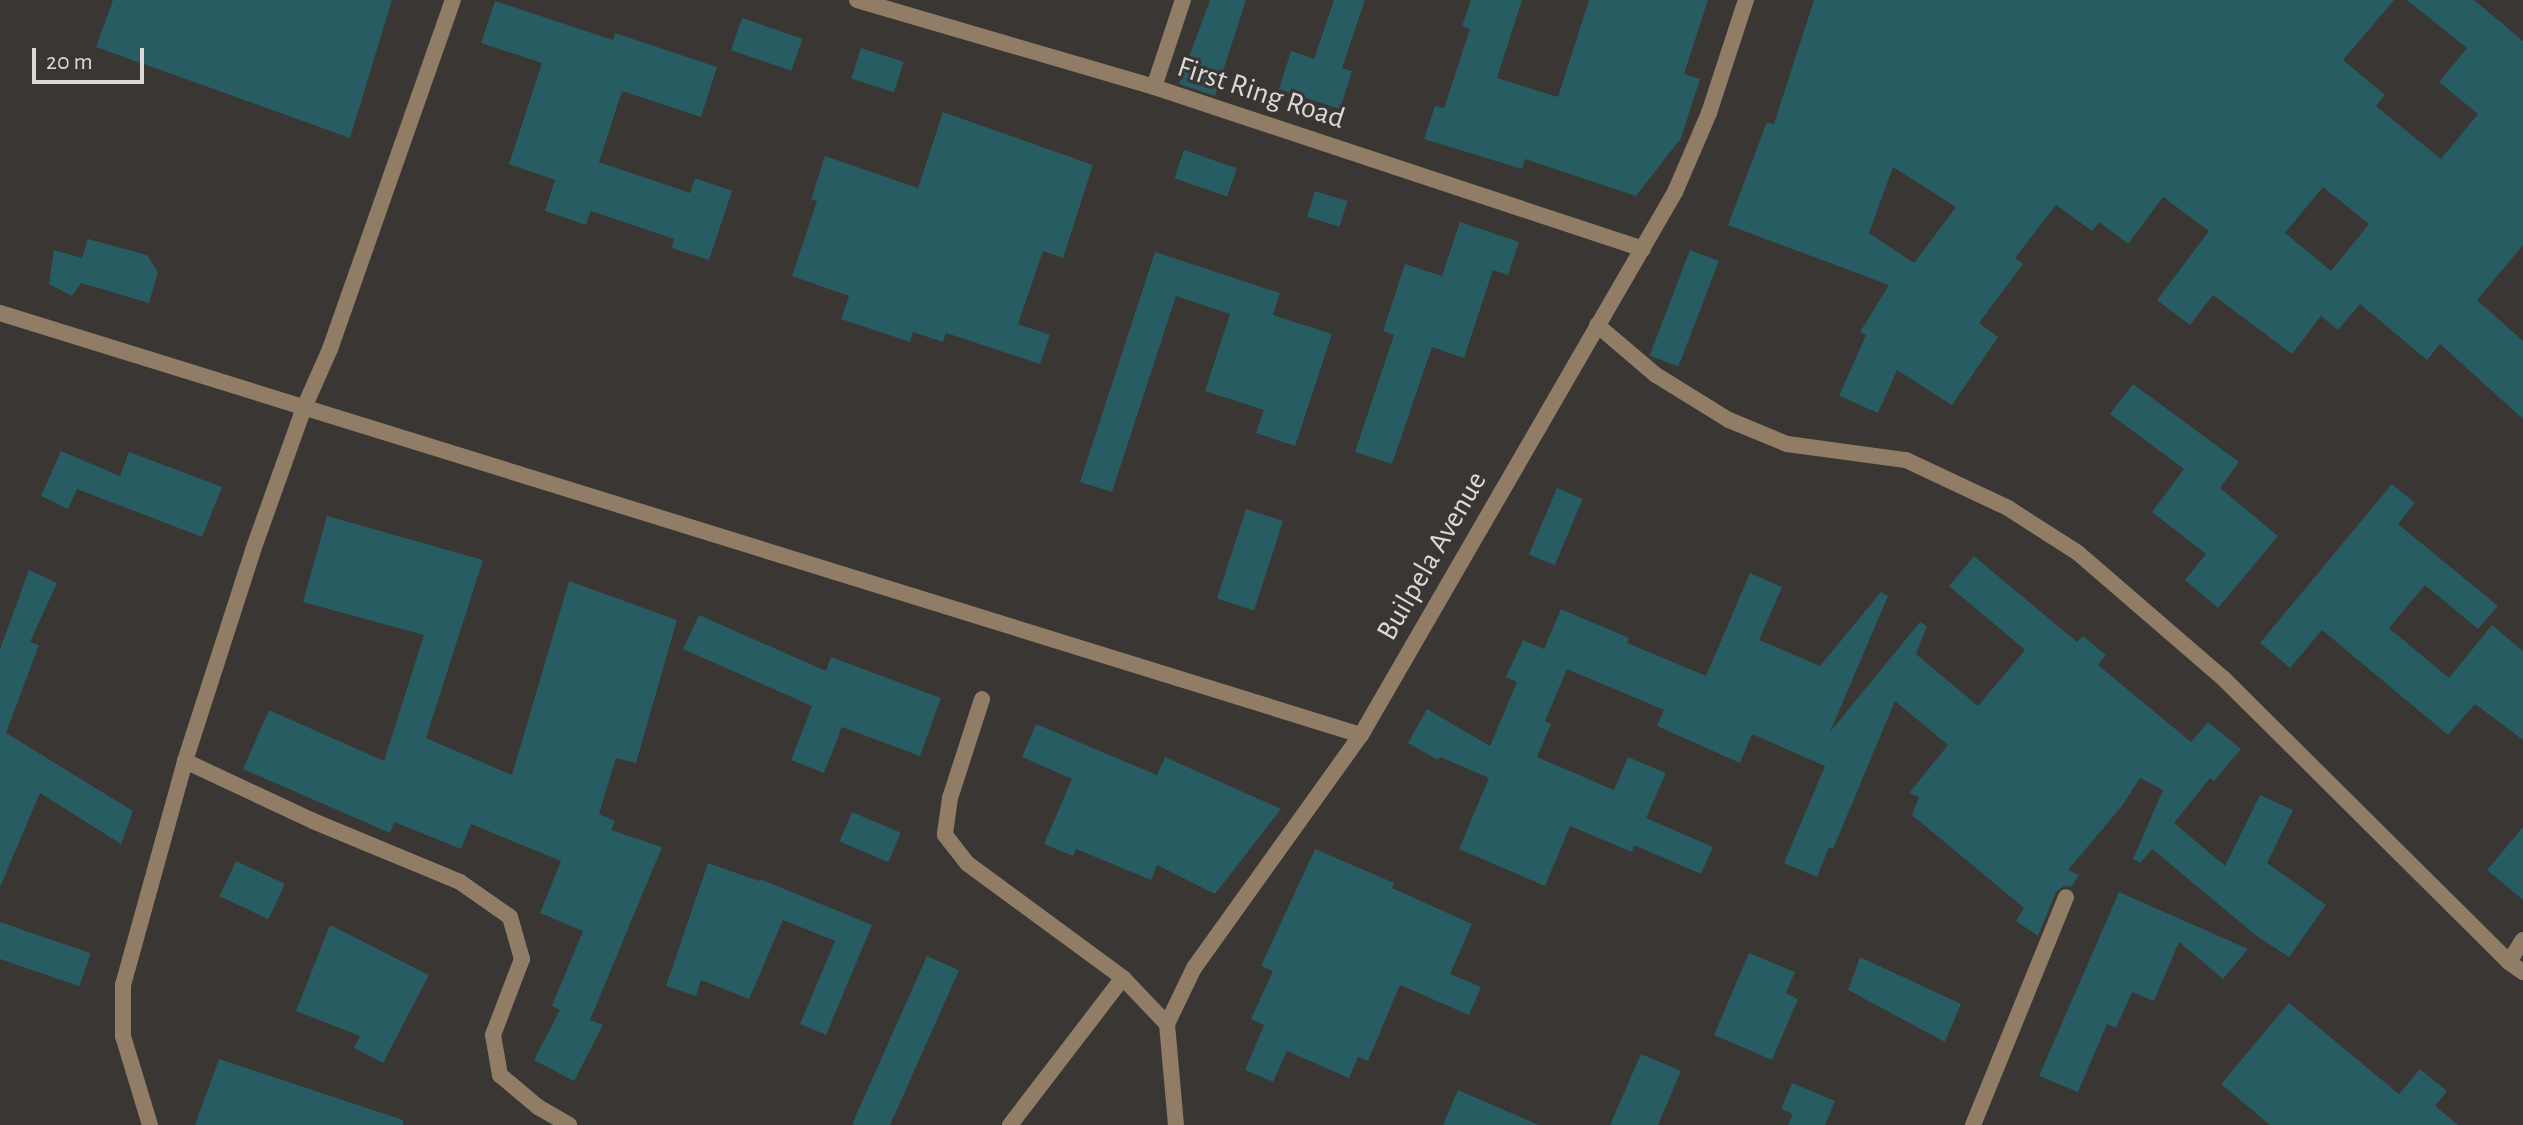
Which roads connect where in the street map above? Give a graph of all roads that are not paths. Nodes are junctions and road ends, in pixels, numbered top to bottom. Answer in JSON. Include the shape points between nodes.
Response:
{"nodes":[{"id":1,"x":453,"y":0,"type":"edge"},
{"id":2,"x":857,"y":0,"type":"edge"},
{"id":3,"x":1183,"y":0,"type":"edge"},
{"id":4,"x":1746,"y":0,"type":"edge"},
{"id":5,"x":1154,"y":87,"type":"junction"},
{"id":6,"x":1643,"y":249,"type":"junction"},
{"id":7,"x":0,"y":313,"type":"edge"},
{"id":8,"x":1597,"y":325,"type":"junction"},
{"id":9,"x":303,"y":410,"type":"junction"},
{"id":10,"x":982,"y":699,"type":"dead end"},
{"id":11,"x":1361,"y":735,"type":"junction"},
{"id":12,"x":185,"y":761,"type":"junction"},
{"id":13,"x":2066,"y":897,"type":"dead end"},
{"id":14,"x":2523,"y":940,"type":"edge"},
{"id":15,"x":2516,"y":967,"type":"edge"},
{"id":16,"x":1123,"y":978,"type":"junction"},
{"id":17,"x":1167,"y":1024,"type":"junction"},
{"id":18,"x":150,"y":1125,"type":"edge"},
{"id":19,"x":569,"y":1125,"type":"edge"},
{"id":20,"x":1010,"y":1125,"type":"edge"},
{"id":21,"x":1176,"y":1125,"type":"edge"},
{"id":22,"x":1973,"y":1125,"type":"edge"}],
"edges":[{"from":1,"to":9,"type":"street","via":[[330,349]]},
{"from":2,"to":5,"type":"street","name":"First Ring Road"},
{"from":3,"to":5,"type":"street"},
{"from":4,"to":6,"type":"street","name":"Builpela Avenue","via":[[1709,113]]},
{"from":5,"to":6,"type":"street","name":"First Ring Road"},
{"from":6,"to":8,"type":"street","name":"Builpela Avenue"},
{"from":7,"to":9,"type":"street"},
{"from":8,"to":11,"type":"street","name":"Builpela Avenue"},
{"from":8,"to":15,"type":"street","via":[[1656,375],[1729,420],[1787,444],[1906,460],[2008,508],[2078,553],[2223,678]]},
{"from":9,"to":11,"type":"street"},
{"from":9,"to":12,"type":"street"},
{"from":10,"to":16,"type":"street","via":[[950,798],[945,835],[968,864]]},
{"from":11,"to":17,"type":"street","name":"Builpela Avenue","via":[[1194,968]]},
{"from":12,"to":18,"type":"street","via":[[123,985],[123,1036]]},
{"from":12,"to":19,"type":"street","via":[[460,882],[510,917],[522,959],[493,1035],[500,1075]]},
{"from":13,"to":22,"type":"street"},
{"from":14,"to":15,"type":"street"},
{"from":16,"to":17,"type":"street"},
{"from":16,"to":20,"type":"street"},
{"from":17,"to":21,"type":"street"}]}
